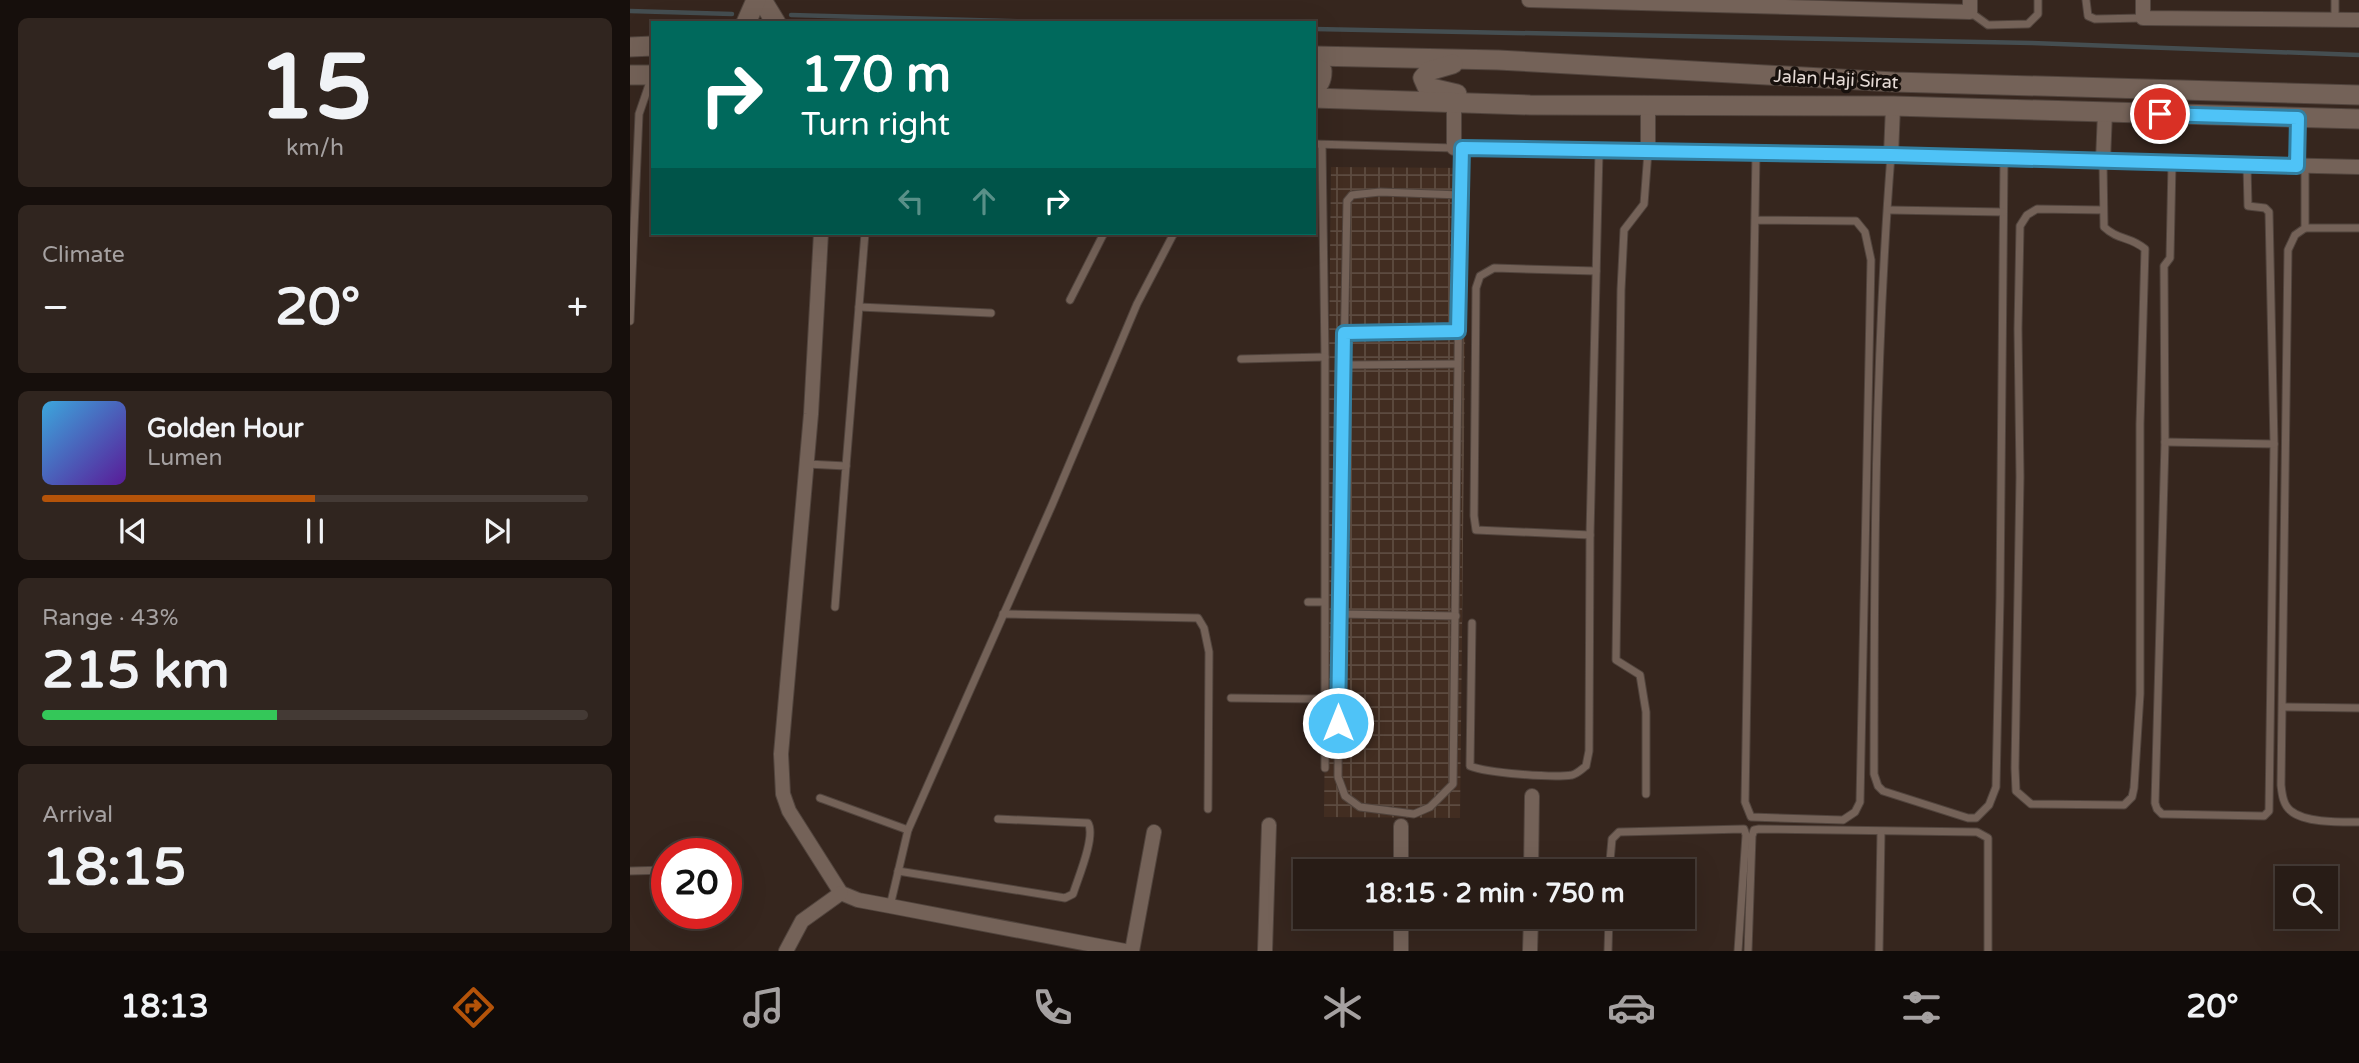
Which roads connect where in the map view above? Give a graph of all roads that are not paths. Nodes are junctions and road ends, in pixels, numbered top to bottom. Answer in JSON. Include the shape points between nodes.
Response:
{"nodes":[{"id":1,"x":758,"y":0,"type":"edge"},
{"id":2,"x":1529,"y":0,"type":"edge"},
{"id":3,"x":2038,"y":0,"type":"edge"},
{"id":4,"x":2086,"y":0,"type":"edge"},
{"id":5,"x":2143,"y":0,"type":"edge"},
{"id":6,"x":2335,"y":0,"type":"edge"},
{"id":7,"x":1584,"y":1,"type":"edge"},
{"id":8,"x":1764,"y":3,"type":"edge"},
{"id":9,"x":1970,"y":6,"type":"edge"},
{"id":10,"x":2143,"y":18,"type":"junction"},
{"id":11,"x":2335,"y":20,"type":"junction"},
{"id":12,"x":2359,"y":20,"type":"edge"},
{"id":13,"x":747,"y":21,"type":"edge"},
{"id":14,"x":757,"y":21,"type":"edge"},
{"id":15,"x":774,"y":21,"type":"edge"},
{"id":16,"x":630,"y":48,"type":"edge"},
{"id":17,"x":651,"y":48,"type":"edge"},
{"id":18,"x":1316,"y":56,"type":"edge"},
{"id":19,"x":1498,"y":60,"type":"junction"},
{"id":20,"x":1316,"y":68,"type":"edge"},
{"id":21,"x":630,"y":75,"type":"edge"},
{"id":22,"x":651,"y":75,"type":"edge"},
{"id":23,"x":651,"y":78,"type":"edge"},
{"id":24,"x":1316,"y":85,"type":"edge"},
{"id":25,"x":2359,"y":95,"type":"edge"},
{"id":26,"x":1316,"y":98,"type":"edge"},
{"id":27,"x":1454,"y":103,"type":"junction"},
{"id":28,"x":1531,"y":105,"type":"junction"},
{"id":29,"x":1648,"y":106,"type":"junction"},
{"id":30,"x":1893,"y":106,"type":"junction"},
{"id":31,"x":2105,"y":112,"type":"junction"},
{"id":32,"x":2298,"y":118,"type":"junction"},
{"id":33,"x":2359,"y":119,"type":"edge"},
{"id":34,"x":1318,"y":144,"type":"edge"},
{"id":35,"x":1458,"y":148,"type":"junction"},
{"id":36,"x":1599,"y":151,"type":"junction"},
{"id":37,"x":1648,"y":152,"type":"junction"},
{"id":38,"x":1756,"y":153,"type":"junction"},
{"id":39,"x":1891,"y":155,"type":"junction"},
{"id":40,"x":2004,"y":158,"type":"junction"},
{"id":41,"x":2103,"y":161,"type":"junction"},
{"id":42,"x":2172,"y":163,"type":"junction"},
{"id":43,"x":2247,"y":165,"type":"junction"},
{"id":44,"x":2301,"y":167,"type":"junction"},
{"id":45,"x":2359,"y":167,"type":"edge"},
{"id":46,"x":1460,"y":195,"type":"junction"},
{"id":47,"x":1888,"y":210,"type":"junction"},
{"id":48,"x":2103,"y":210,"type":"junction"},
{"id":49,"x":2003,"y":212,"type":"junction"},
{"id":50,"x":1755,"y":220,"type":"junction"},
{"id":51,"x":2305,"y":228,"type":"junction"},
{"id":52,"x":2359,"y":228,"type":"edge"},
{"id":53,"x":821,"y":235,"type":"edge"},
{"id":54,"x":865,"y":235,"type":"edge"},
{"id":55,"x":1103,"y":235,"type":"edge"},
{"id":56,"x":1173,"y":235,"type":"edge"},
{"id":57,"x":1596,"y":271,"type":"junction"},
{"id":58,"x":1070,"y":300,"type":"dead end"},
{"id":59,"x":859,"y":307,"type":"junction"},
{"id":60,"x":992,"y":313,"type":"dead end"},
{"id":61,"x":630,"y":321,"type":"edge"},
{"id":62,"x":1458,"y":331,"type":"junction"},
{"id":63,"x":1344,"y":333,"type":"junction"},
{"id":64,"x":1325,"y":357,"type":"junction"},
{"id":65,"x":1241,"y":359,"type":"dead end"},
{"id":66,"x":1457,"y":364,"type":"junction"},
{"id":67,"x":1344,"y":365,"type":"junction"},
{"id":68,"x":2165,"y":442,"type":"junction"},
{"id":69,"x":2274,"y":444,"type":"junction"},
{"id":70,"x":807,"y":464,"type":"junction"},
{"id":71,"x":846,"y":466,"type":"junction"},
{"id":72,"x":1590,"y":535,"type":"junction"},
{"id":73,"x":1308,"y":601,"type":"dead end"},
{"id":74,"x":1324,"y":602,"type":"junction"},
{"id":75,"x":835,"y":607,"type":"dead end"},
{"id":76,"x":1003,"y":614,"type":"junction"},
{"id":77,"x":1339,"y":614,"type":"junction"},
{"id":78,"x":1456,"y":616,"type":"junction"},
{"id":79,"x":1472,"y":623,"type":"dead end"},
{"id":80,"x":1231,"y":698,"type":"dead end"},
{"id":81,"x":1324,"y":699,"type":"junction"},
{"id":82,"x":2283,"y":707,"type":"junction"},
{"id":83,"x":2359,"y":708,"type":"edge"},
{"id":84,"x":1325,"y":768,"type":"dead end"},
{"id":85,"x":1646,"y":794,"type":"dead end"},
{"id":86,"x":1532,"y":796,"type":"dead end"},
{"id":87,"x":820,"y":798,"type":"dead end"},
{"id":88,"x":1208,"y":809,"type":"dead end"},
{"id":89,"x":998,"y":818,"type":"dead end"},
{"id":90,"x":2359,"y":822,"type":"edge"},
{"id":91,"x":1269,"y":824,"type":"dead end"},
{"id":92,"x":1401,"y":827,"type":"dead end"},
{"id":93,"x":908,"y":830,"type":"junction"},
{"id":94,"x":1154,"y":832,"type":"dead end"},
{"id":95,"x":1881,"y":832,"type":"junction"},
{"id":96,"x":1401,"y":859,"type":"edge"},
{"id":97,"x":1531,"y":859,"type":"edge"},
{"id":98,"x":1610,"y":859,"type":"edge"},
{"id":99,"x":651,"y":870,"type":"edge"},
{"id":100,"x":630,"y":871,"type":"edge"},
{"id":101,"x":898,"y":871,"type":"junction"},
{"id":102,"x":841,"y":893,"type":"junction"},
{"id":103,"x":890,"y":906,"type":"junction"},
{"id":104,"x":1401,"y":929,"type":"edge"},
{"id":105,"x":1531,"y":929,"type":"edge"},
{"id":106,"x":1609,"y":929,"type":"edge"},
{"id":107,"x":786,"y":951,"type":"edge"},
{"id":108,"x":1125,"y":951,"type":"edge"},
{"id":109,"x":1132,"y":951,"type":"edge"},
{"id":110,"x":1265,"y":951,"type":"edge"},
{"id":111,"x":1401,"y":951,"type":"edge"},
{"id":112,"x":1530,"y":951,"type":"edge"},
{"id":113,"x":1608,"y":951,"type":"edge"},
{"id":114,"x":1738,"y":951,"type":"edge"},
{"id":115,"x":1748,"y":951,"type":"edge"},
{"id":116,"x":1879,"y":951,"type":"edge"},
{"id":117,"x":1988,"y":951,"type":"edge"}],
"edges":[{"from":1,"to":13,"type":"main road"},
{"from":1,"to":14,"type":"street"},
{"from":1,"to":15,"type":"main road"},
{"from":2,"to":7,"type":"street"},
{"from":3,"to":9,"type":"lane","via":[[2038,13],[2028,24],[1988,25]]},
{"from":4,"to":10,"type":"lane","via":[[2088,16],[2095,19]]},
{"from":5,"to":10,"type":"street"},
{"from":6,"to":11,"type":"lane"},
{"from":7,"to":8,"type":"street"},
{"from":8,"to":9,"type":"street"},
{"from":10,"to":11,"type":"street"},
{"from":11,"to":12,"type":"street"},
{"from":16,"to":17,"type":"main road"},
{"from":18,"to":19,"type":"main road","name":"Jalan Haji Sirat"},
{"from":19,"to":25,"type":"main road","name":"Jalan Haji Sirat","via":[[1880,82]]},
{"from":19,"to":28,"type":"main road","via":[[1440,66],[1423,78],[1427,87],[1443,92]]},
{"from":20,"to":24,"type":"main road","via":[[1322,76]]},
{"from":21,"to":22,"type":"main road"},
{"from":23,"to":61,"type":"lane","via":[[639,114]]},
{"from":26,"to":27,"type":"main road","name":"Jalan Haji Sirat"},
{"from":27,"to":28,"type":"main road","name":"Jalan Haji Sirat"},
{"from":27,"to":35,"type":"street"},
{"from":28,"to":29,"type":"main road","name":"Jalan Haji Sirat"},
{"from":29,"to":30,"type":"main road","name":"Jalan Haji Sirat"},
{"from":29,"to":37,"type":"street"},
{"from":30,"to":31,"type":"main road","name":"Jalan Haji Sirat"},
{"from":30,"to":39,"type":"street"},
{"from":31,"to":32,"type":"main road","name":"Jalan Haji Sirat"},
{"from":31,"to":41,"type":"street"},
{"from":32,"to":33,"type":"main road","name":"Jalan Haji Sirat"},
{"from":32,"to":44,"type":"street"},
{"from":34,"to":35,"type":"lane"},
{"from":34,"to":64,"type":"lane"},
{"from":35,"to":36,"type":"street"},
{"from":35,"to":46,"type":"lane"},
{"from":36,"to":37,"type":"street"},
{"from":36,"to":57,"type":"lane"},
{"from":37,"to":38,"type":"street"},
{"from":37,"to":85,"type":"lane","via":[[1644,204],[1624,230],[1616,660],[1640,675],[1646,712]]},
{"from":38,"to":39,"type":"street"},
{"from":38,"to":50,"type":"lane"},
{"from":39,"to":40,"type":"street"},
{"from":39,"to":47,"type":"lane"},
{"from":40,"to":41,"type":"street"},
{"from":40,"to":49,"type":"lane"},
{"from":41,"to":42,"type":"street"},
{"from":41,"to":48,"type":"lane"},
{"from":42,"to":43,"type":"street"},
{"from":42,"to":68,"type":"lane","via":[[2170,258],[2164,265]]},
{"from":43,"to":44,"type":"street"},
{"from":43,"to":69,"type":"lane","via":[[2248,206],[2269,212]]},
{"from":44,"to":45,"type":"street"},
{"from":44,"to":51,"type":"lane"},
{"from":46,"to":62,"type":"lane"},
{"from":46,"to":63,"type":"lane","via":[[1352,195],[1347,201]]},
{"from":47,"to":49,"type":"lane"},
{"from":47,"to":49,"type":"lane","via":[[1874,588],[1874,774],[1884,790],[1968,818],[1976,818],[1989,805],[1996,787]]},
{"from":48,"to":48,"type":"lane","via":[[2104,227],[2145,249],[2140,694],[2134,788],[2124,805],[2031,804],[2016,791],[2015,768],[2020,226],[2037,209]]},
{"from":50,"to":50,"type":"lane","via":[[1856,221],[1864,232],[1871,260],[1860,802],[1843,820],[1751,817],[1745,802]]},
{"from":51,"to":52,"type":"lane"},
{"from":51,"to":82,"type":"lane","via":[[2295,235],[2288,250]]},
{"from":53,"to":70,"type":"street"},
{"from":54,"to":59,"type":"lane"},
{"from":55,"to":58,"type":"lane"},
{"from":56,"to":76,"type":"lane","via":[[1138,304]]},
{"from":57,"to":72,"type":"lane"},
{"from":57,"to":72,"type":"lane","via":[[1494,268],[1480,276],[1476,288],[1476,530]]},
{"from":59,"to":60,"type":"lane"},
{"from":59,"to":71,"type":"lane"},
{"from":62,"to":63,"type":"lane"},
{"from":62,"to":66,"type":"lane"},
{"from":63,"to":67,"type":"lane"},
{"from":64,"to":65,"type":"lane"},
{"from":64,"to":74,"type":"lane"},
{"from":66,"to":67,"type":"lane"},
{"from":66,"to":78,"type":"lane"},
{"from":67,"to":77,"type":"lane"},
{"from":68,"to":69,"type":"lane"},
{"from":68,"to":69,"type":"lane","via":[[2155,803],[2162,814],[2223,816],[2264,816],[2269,811]]},
{"from":70,"to":71,"type":"lane"},
{"from":70,"to":102,"type":"street","via":[[781,754],[783,794]]},
{"from":71,"to":75,"type":"lane"},
{"from":72,"to":79,"type":"lane","via":[[1589,751],[1586,766],[1574,775],[1515,774],[1471,766]]},
{"from":73,"to":74,"type":"lane"},
{"from":74,"to":81,"type":"lane"},
{"from":76,"to":88,"type":"lane","via":[[1198,618],[1205,628],[1209,652]]},
{"from":76,"to":93,"type":"lane"},
{"from":77,"to":78,"type":"lane"},
{"from":77,"to":78,"type":"lane","via":[[1338,777],[1345,796],[1360,807],[1414,814],[1430,807],[1452,784]]},
{"from":80,"to":81,"type":"lane"},
{"from":81,"to":84,"type":"lane"},
{"from":82,"to":83,"type":"lane"},
{"from":82,"to":90,"type":"lane","via":[[2283,799],[2291,811],[2309,818]]},
{"from":86,"to":97,"type":"street"},
{"from":87,"to":93,"type":"lane"},
{"from":89,"to":101,"type":"lane","via":[[1088,823],[1090,838],[1073,894],[1065,898]]},
{"from":91,"to":110,"type":"street"},
{"from":92,"to":96,"type":"street"},
{"from":93,"to":101,"type":"lane"},
{"from":94,"to":109,"type":"street"},
{"from":95,"to":115,"type":"lane","via":[[1754,830]]},
{"from":95,"to":116,"type":"lane"},
{"from":95,"to":117,"type":"lane","via":[[1977,832],[1988,838]]},
{"from":98,"to":114,"type":"lane","via":[[1612,839],[1619,832],[1744,829]]},
{"from":99,"to":100,"type":"lane"},
{"from":101,"to":103,"type":"lane"},
{"from":102,"to":103,"type":"street"},
{"from":102,"to":107,"type":"street","via":[[802,921]]},
{"from":103,"to":108,"type":"street"},
{"from":104,"to":111,"type":"street"},
{"from":105,"to":112,"type":"street"},
{"from":106,"to":113,"type":"lane"}]}
